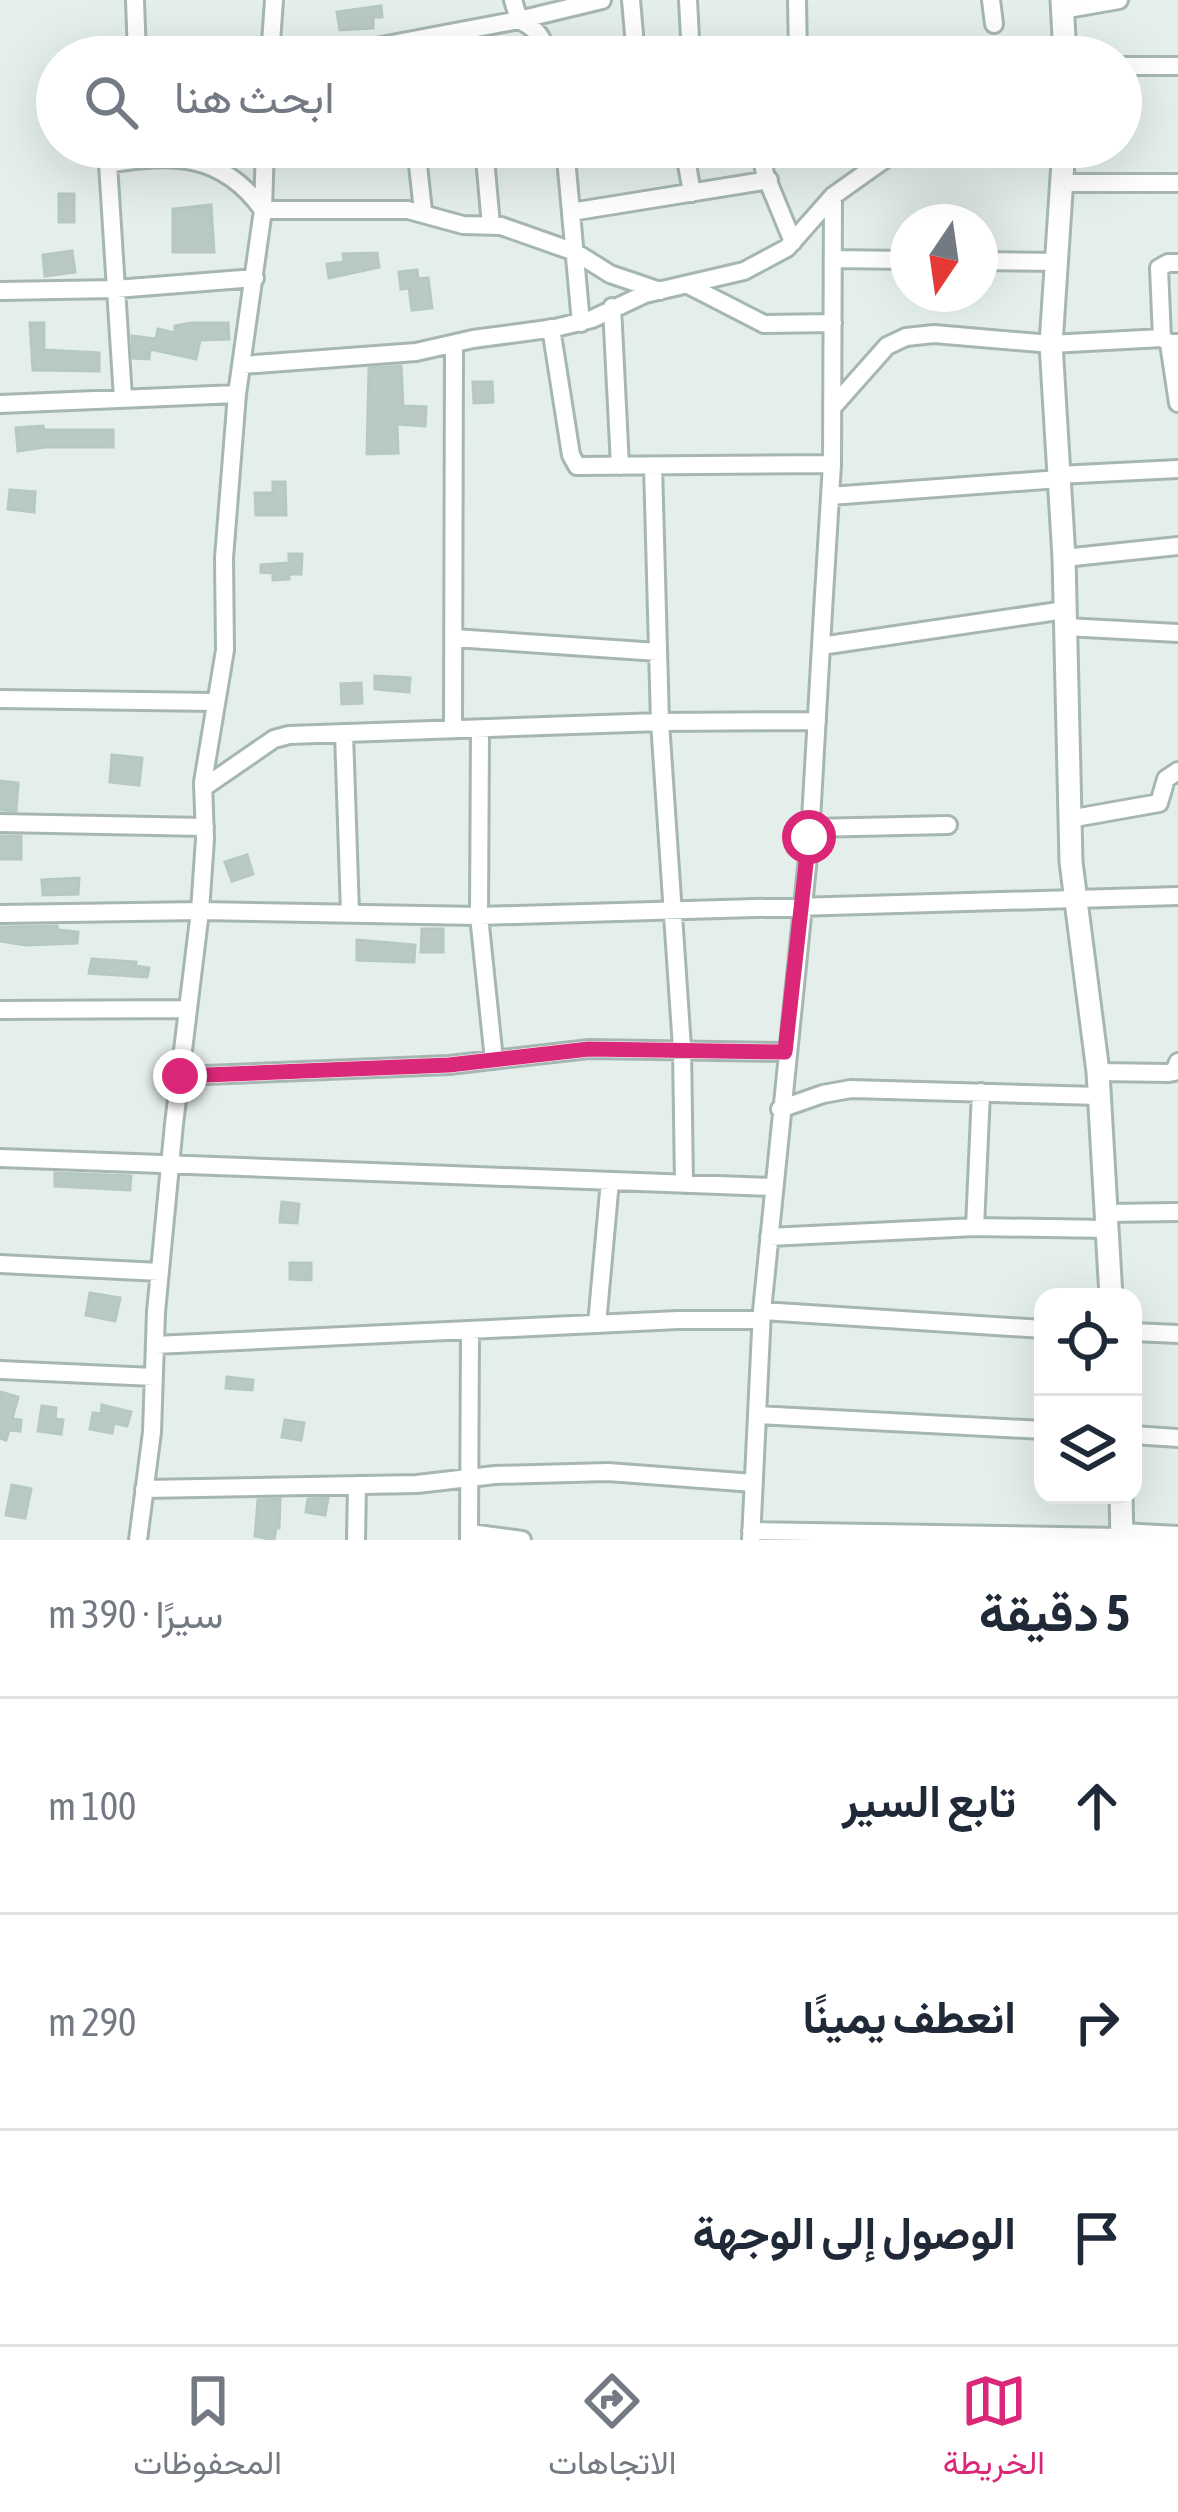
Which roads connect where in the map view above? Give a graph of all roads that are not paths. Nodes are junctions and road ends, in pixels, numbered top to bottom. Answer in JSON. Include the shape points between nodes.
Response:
{"nodes":[{"id":1,"x":135,"y":0,"type":"edge"},
{"id":2,"x":274,"y":0,"type":"edge"},
{"id":3,"x":513,"y":0,"type":"edge"},
{"id":4,"x":602,"y":0,"type":"edge"},
{"id":5,"x":631,"y":0,"type":"edge"},
{"id":6,"x":688,"y":0,"type":"edge"},
{"id":7,"x":797,"y":0,"type":"edge"},
{"id":8,"x":991,"y":0,"type":"edge"},
{"id":9,"x":1119,"y":0,"type":"edge"},
{"id":10,"x":1062,"y":5,"type":"edge"},
{"id":11,"x":519,"y":20,"type":"junction"},
{"id":12,"x":994,"y":24,"type":"dead end"},
{"id":13,"x":136,"y":36,"type":"edge"},
{"id":14,"x":271,"y":36,"type":"edge"},
{"id":15,"x":452,"y":36,"type":"edge"},
{"id":16,"x":540,"y":36,"type":"edge"},
{"id":17,"x":634,"y":36,"type":"edge"},
{"id":18,"x":690,"y":36,"type":"edge"},
{"id":19,"x":798,"y":36,"type":"edge"},
{"id":20,"x":1064,"y":36,"type":"edge"},
{"id":21,"x":1142,"y":66,"type":"edge"},
{"id":22,"x":1178,"y":66,"type":"edge"},
{"id":23,"x":108,"y":168,"type":"edge"},
{"id":24,"x":218,"y":168,"type":"edge"},
{"id":25,"x":264,"y":168,"type":"edge"},
{"id":26,"x":418,"y":168,"type":"edge"},
{"id":27,"x":486,"y":168,"type":"edge"},
{"id":28,"x":567,"y":168,"type":"edge"},
{"id":29,"x":688,"y":168,"type":"edge"},
{"id":30,"x":766,"y":168,"type":"edge"},
{"id":31,"x":872,"y":168,"type":"edge"},
{"id":32,"x":1064,"y":168,"type":"edge"},
{"id":33,"x":769,"y":180,"type":"junction"},
{"id":34,"x":1064,"y":183,"type":"junction"},
{"id":35,"x":1178,"y":183,"type":"edge"},
{"id":36,"x":692,"y":193,"type":"junction"},
{"id":37,"x":833,"y":196,"type":"junction"},
{"id":38,"x":263,"y":210,"type":"junction"},
{"id":39,"x":423,"y":211,"type":"junction"},
{"id":40,"x":572,"y":212,"type":"junction"},
{"id":41,"x":490,"y":225,"type":"junction"},
{"id":42,"x":793,"y":242,"type":"junction"},
{"id":43,"x":575,"y":252,"type":"junction"},
{"id":44,"x":833,"y":259,"type":"junction"},
{"id":45,"x":890,"y":260,"type":"edge"},
{"id":46,"x":998,"y":261,"type":"edge"},
{"id":47,"x":1058,"y":262,"type":"junction"},
{"id":48,"x":1178,"y":263,"type":"edge"},
{"id":49,"x":255,"y":278,"type":"junction"},
{"id":50,"x":688,"y":285,"type":"junction"},
{"id":51,"x":116,"y":289,"type":"junction"},
{"id":52,"x":0,"y":291,"type":"edge"},
{"id":53,"x":660,"y":291,"type":"junction"},
{"id":54,"x":612,"y":307,"type":"junction"},
{"id":55,"x":833,"y":322,"type":"junction"},
{"id":56,"x":581,"y":323,"type":"junction"},
{"id":57,"x":551,"y":328,"type":"junction"},
{"id":58,"x":1170,"y":342,"type":"edge"},
{"id":59,"x":454,"y":344,"type":"junction"},
{"id":60,"x":1052,"y":344,"type":"junction"},
{"id":61,"x":242,"y":365,"type":"junction"},
{"id":62,"x":237,"y":394,"type":"junction"},
{"id":63,"x":124,"y":398,"type":"junction"},
{"id":64,"x":1178,"y":403,"type":"edge"},
{"id":65,"x":0,"y":404,"type":"edge"},
{"id":66,"x":832,"y":407,"type":"junction"},
{"id":67,"x":832,"y":464,"type":"junction"},
{"id":68,"x":620,"y":466,"type":"junction"},
{"id":69,"x":653,"y":466,"type":"junction"},
{"id":70,"x":1178,"y":469,"type":"edge"},
{"id":71,"x":1059,"y":477,"type":"junction"},
{"id":72,"x":830,"y":496,"type":"junction"},
{"id":73,"x":1178,"y":545,"type":"edge"},
{"id":74,"x":1064,"y":558,"type":"junction"},
{"id":75,"x":1066,"y":619,"type":"junction"},
{"id":76,"x":1178,"y":633,"type":"edge"},
{"id":77,"x":454,"y":638,"type":"junction"},
{"id":78,"x":821,"y":646,"type":"junction"},
{"id":79,"x":658,"y":652,"type":"junction"},
{"id":80,"x":0,"y":699,"type":"edge"},
{"id":81,"x":214,"y":702,"type":"junction"},
{"id":82,"x":660,"y":722,"type":"junction"},
{"id":83,"x":817,"y":722,"type":"junction"},
{"id":84,"x":480,"y":728,"type":"junction"},
{"id":85,"x":454,"y":729,"type":"junction"},
{"id":86,"x":344,"y":734,"type":"junction"},
{"id":87,"x":1178,"y":771,"type":"edge"},
{"id":88,"x":203,"y":788,"type":"junction"},
{"id":89,"x":1069,"y":819,"type":"junction"},
{"id":90,"x":0,"y":824,"type":"edge"},
{"id":91,"x":948,"y":825,"type":"dead end"},
{"id":92,"x":205,"y":827,"type":"junction"},
{"id":93,"x":810,"y":828,"type":"junction"},
{"id":94,"x":1178,"y":896,"type":"edge"},
{"id":95,"x":1077,"y":901,"type":"junction"},
{"id":96,"x":801,"y":908,"type":"junction"},
{"id":97,"x":674,"y":909,"type":"junction"},
{"id":98,"x":200,"y":911,"type":"junction"},
{"id":99,"x":350,"y":913,"type":"junction"},
{"id":100,"x":0,"y":914,"type":"edge"},
{"id":101,"x":479,"y":916,"type":"junction"},
{"id":102,"x":188,"y":1009,"type":"junction"},
{"id":103,"x":0,"y":1010,"type":"edge"},
{"id":104,"x":682,"y":1048,"type":"junction"},
{"id":105,"x":785,"y":1052,"type":"junction"},
{"id":106,"x":494,"y":1060,"type":"junction"},
{"id":107,"x":1178,"y":1062,"type":"edge"},
{"id":108,"x":1098,"y":1072,"type":"junction"},
{"id":109,"x":180,"y":1076,"type":"junction"},
{"id":110,"x":981,"y":1092,"type":"junction"},
{"id":111,"x":1099,"y":1096,"type":"junction"},
{"id":112,"x":780,"y":1109,"type":"junction"},
{"id":113,"x":0,"y":1158,"type":"edge"},
{"id":114,"x":170,"y":1164,"type":"junction"},
{"id":115,"x":610,"y":1181,"type":"junction"},
{"id":116,"x":684,"y":1184,"type":"junction"},
{"id":117,"x":773,"y":1187,"type":"junction"},
{"id":118,"x":1178,"y":1212,"type":"edge"},
{"id":119,"x":1107,"y":1221,"type":"junction"},
{"id":120,"x":975,"y":1227,"type":"junction"},
{"id":121,"x":769,"y":1237,"type":"junction"},
{"id":122,"x":0,"y":1264,"type":"edge"},
{"id":123,"x":160,"y":1272,"type":"junction"},
{"id":124,"x":1111,"y":1288,"type":"edge"},
{"id":125,"x":761,"y":1316,"type":"junction"},
{"id":126,"x":597,"y":1324,"type":"junction"},
{"id":127,"x":1034,"y":1328,"type":"edge"},
{"id":128,"x":470,"y":1330,"type":"junction"},
{"id":129,"x":1142,"y":1332,"type":"edge"},
{"id":130,"x":1178,"y":1334,"type":"edge"},
{"id":131,"x":154,"y":1345,"type":"junction"},
{"id":132,"x":0,"y":1370,"type":"edge"},
{"id":133,"x":154,"y":1377,"type":"junction"},
{"id":134,"x":757,"y":1415,"type":"junction"},
{"id":135,"x":1034,"y":1430,"type":"edge"},
{"id":136,"x":1142,"y":1436,"type":"edge"},
{"id":137,"x":1178,"y":1438,"type":"edge"},
{"id":138,"x":472,"y":1479,"type":"junction"},
{"id":139,"x":754,"y":1483,"type":"junction"},
{"id":140,"x":356,"y":1485,"type":"junction"},
{"id":141,"x":144,"y":1489,"type":"junction"},
{"id":142,"x":1120,"y":1504,"type":"edge"},
{"id":143,"x":1178,"y":1535,"type":"edge"},
{"id":144,"x":469,"y":1536,"type":"edge"},
{"id":145,"x":751,"y":1536,"type":"edge"},
{"id":146,"x":1122,"y":1536,"type":"edge"},
{"id":147,"x":138,"y":1540,"type":"edge"},
{"id":148,"x":356,"y":1540,"type":"edge"},
{"id":149,"x":522,"y":1540,"type":"edge"}],
"edges":[{"from":1,"to":13,"type":"street"},
{"from":2,"to":14,"type":"street"},
{"from":3,"to":11,"type":"street"},
{"from":4,"to":11,"type":"street"},
{"from":5,"to":17,"type":"street"},
{"from":6,"to":18,"type":"street"},
{"from":7,"to":19,"type":"street"},
{"from":8,"to":12,"type":"street"},
{"from":9,"to":10,"type":"street"},
{"from":10,"to":20,"type":"street"},
{"from":11,"to":15,"type":"street"},
{"from":11,"to":16,"type":"street"},
{"from":21,"to":22,"type":"street"},
{"from":23,"to":51,"type":"street"},
{"from":24,"to":38,"type":"street"},
{"from":25,"to":38,"type":"street"},
{"from":26,"to":39,"type":"street"},
{"from":27,"to":41,"type":"street"},
{"from":28,"to":40,"type":"street"},
{"from":29,"to":36,"type":"street"},
{"from":30,"to":33,"type":"street"},
{"from":31,"to":37,"type":"street"},
{"from":32,"to":34,"type":"street"},
{"from":33,"to":36,"type":"street"},
{"from":33,"to":42,"type":"street"},
{"from":34,"to":35,"type":"street"},
{"from":34,"to":47,"type":"street"},
{"from":36,"to":40,"type":"street"},
{"from":37,"to":42,"type":"street"},
{"from":37,"to":44,"type":"street"},
{"from":38,"to":39,"type":"street"},
{"from":38,"to":49,"type":"street"},
{"from":39,"to":41,"type":"street"},
{"from":40,"to":43,"type":"street"},
{"from":41,"to":43,"type":"street"},
{"from":42,"to":50,"type":"street","via":[[761,265]]},
{"from":43,"to":53,"type":"street"},
{"from":43,"to":56,"type":"street"},
{"from":44,"to":45,"type":"street"},
{"from":44,"to":55,"type":"street"},
{"from":46,"to":47,"type":"street"},
{"from":47,"to":60,"type":"street"},
{"from":48,"to":58,"type":"street","via":[[1159,268]]},
{"from":49,"to":51,"type":"street"},
{"from":49,"to":61,"type":"street"},
{"from":50,"to":53,"type":"street"},
{"from":50,"to":55,"type":"street","via":[[764,324]]},
{"from":51,"to":52,"type":"street"},
{"from":51,"to":63,"type":"street"},
{"from":53,"to":54,"type":"street"},
{"from":54,"to":56,"type":"street"},
{"from":54,"to":68,"type":"street"},
{"from":55,"to":66,"type":"street"},
{"from":56,"to":57,"type":"street"},
{"from":57,"to":59,"type":"street"},
{"from":57,"to":68,"type":"street","via":[[573,462]]},
{"from":58,"to":60,"type":"street"},
{"from":58,"to":64,"type":"street"},
{"from":59,"to":61,"type":"street"},
{"from":59,"to":77,"type":"street"},
{"from":60,"to":66,"type":"street","via":[[906,337],[887,346]]},
{"from":60,"to":71,"type":"street"},
{"from":61,"to":62,"type":"street"},
{"from":62,"to":63,"type":"street"},
{"from":62,"to":81,"type":"street","via":[[226,638]]},
{"from":63,"to":65,"type":"street"},
{"from":66,"to":67,"type":"street"},
{"from":67,"to":69,"type":"street"},
{"from":67,"to":72,"type":"street"},
{"from":68,"to":69,"type":"street"},
{"from":69,"to":79,"type":"street"},
{"from":70,"to":71,"type":"street"},
{"from":71,"to":72,"type":"street"},
{"from":71,"to":74,"type":"street"},
{"from":72,"to":78,"type":"street"},
{"from":73,"to":74,"type":"street"},
{"from":74,"to":75,"type":"street"},
{"from":75,"to":76,"type":"street"},
{"from":75,"to":78,"type":"street"},
{"from":75,"to":89,"type":"street"},
{"from":77,"to":79,"type":"street"},
{"from":77,"to":85,"type":"street"},
{"from":78,"to":83,"type":"street"},
{"from":79,"to":82,"type":"street"},
{"from":80,"to":81,"type":"street"},
{"from":81,"to":88,"type":"street"},
{"from":82,"to":83,"type":"street"},
{"from":82,"to":84,"type":"street"},
{"from":82,"to":97,"type":"street"},
{"from":83,"to":93,"type":"street"},
{"from":84,"to":85,"type":"street"},
{"from":84,"to":101,"type":"street"},
{"from":85,"to":86,"type":"street"},
{"from":86,"to":88,"type":"street","via":[[274,739]]},
{"from":86,"to":99,"type":"street"},
{"from":87,"to":89,"type":"street","via":[[1166,779],[1159,803]]},
{"from":88,"to":92,"type":"street"},
{"from":89,"to":95,"type":"street"},
{"from":90,"to":92,"type":"street"},
{"from":91,"to":93,"type":"street"},
{"from":92,"to":98,"type":"street"},
{"from":93,"to":96,"type":"street"},
{"from":94,"to":95,"type":"street"},
{"from":95,"to":96,"type":"street"},
{"from":95,"to":108,"type":"street"},
{"from":96,"to":97,"type":"street"},
{"from":96,"to":105,"type":"street"},
{"from":97,"to":101,"type":"street"},
{"from":97,"to":104,"type":"street"},
{"from":98,"to":99,"type":"street"},
{"from":98,"to":100,"type":"street"},
{"from":98,"to":102,"type":"street"},
{"from":99,"to":101,"type":"street"},
{"from":101,"to":106,"type":"street"},
{"from":102,"to":103,"type":"street"},
{"from":102,"to":109,"type":"street"},
{"from":104,"to":105,"type":"street"},
{"from":104,"to":106,"type":"street"},
{"from":104,"to":116,"type":"street"},
{"from":105,"to":112,"type":"street"},
{"from":106,"to":109,"type":"street"},
{"from":107,"to":108,"type":"street","via":[[1174,1072]]},
{"from":108,"to":111,"type":"street"},
{"from":109,"to":114,"type":"street"},
{"from":110,"to":111,"type":"street"},
{"from":110,"to":112,"type":"street","via":[[851,1090]]},
{"from":110,"to":120,"type":"street"},
{"from":111,"to":119,"type":"street"},
{"from":112,"to":117,"type":"street"},
{"from":113,"to":114,"type":"street"},
{"from":114,"to":115,"type":"street"},
{"from":114,"to":123,"type":"street"},
{"from":115,"to":116,"type":"street"},
{"from":115,"to":126,"type":"street"},
{"from":116,"to":117,"type":"street"},
{"from":117,"to":121,"type":"street"},
{"from":118,"to":119,"type":"street"},
{"from":119,"to":120,"type":"street"},
{"from":119,"to":124,"type":"street"},
{"from":120,"to":121,"type":"street"},
{"from":121,"to":125,"type":"street"},
{"from":122,"to":123,"type":"street"},
{"from":123,"to":131,"type":"street"},
{"from":125,"to":126,"type":"street"},
{"from":125,"to":127,"type":"street"},
{"from":125,"to":134,"type":"street"},
{"from":126,"to":128,"type":"street"},
{"from":128,"to":131,"type":"street"},
{"from":128,"to":138,"type":"street"},
{"from":129,"to":130,"type":"street"},
{"from":131,"to":133,"type":"street"},
{"from":132,"to":133,"type":"street"},
{"from":133,"to":141,"type":"street"},
{"from":134,"to":135,"type":"street"},
{"from":134,"to":139,"type":"street"},
{"from":136,"to":137,"type":"street"},
{"from":138,"to":139,"type":"street","via":[[608,1472]]},
{"from":138,"to":140,"type":"street"},
{"from":138,"to":144,"type":"street"},
{"from":139,"to":145,"type":"street"},
{"from":140,"to":141,"type":"street"},
{"from":140,"to":148,"type":"street"},
{"from":141,"to":147,"type":"street"},
{"from":142,"to":146,"type":"street"},
{"from":143,"to":146,"type":"street"},
{"from":144,"to":149,"type":"street"},
{"from":145,"to":146,"type":"street"}]}
